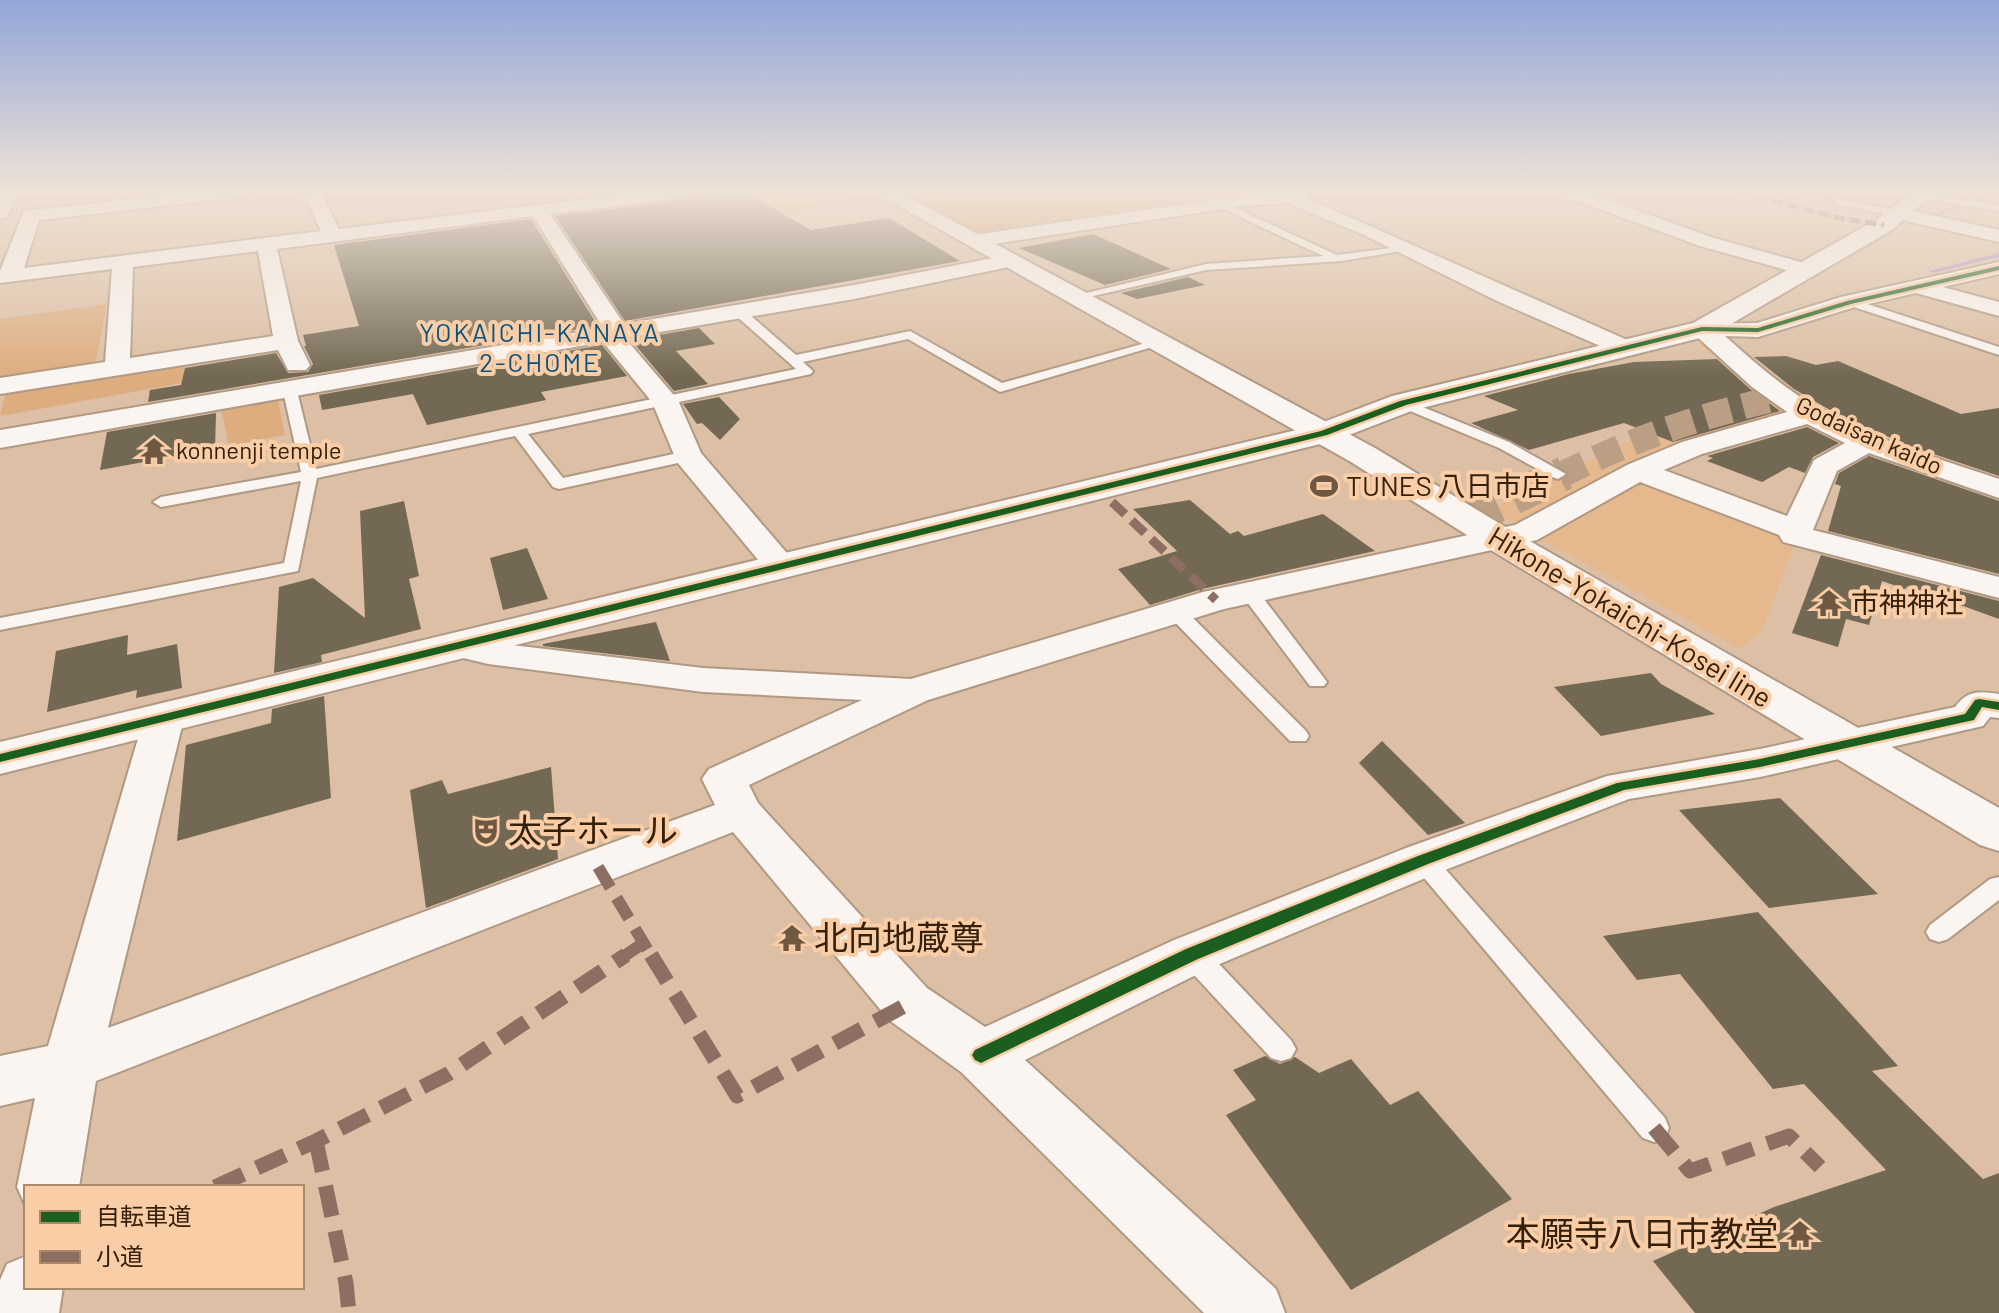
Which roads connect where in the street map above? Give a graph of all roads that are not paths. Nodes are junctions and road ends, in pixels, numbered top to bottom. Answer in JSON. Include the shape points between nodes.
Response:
{"nodes":[{"id":1,"x":16,"y":253,"type":"edge"},
{"id":2,"x":181,"y":253,"type":"edge"},
{"id":3,"x":268,"y":253,"type":"edge"},
{"id":4,"x":566,"y":253,"type":"edge"},
{"id":5,"x":995,"y":253,"type":"edge"},
{"id":6,"x":1327,"y":253,"type":"edge"},
{"id":7,"x":1374,"y":253,"type":"edge"},
{"id":8,"x":1417,"y":253,"type":"edge"},
{"id":9,"x":1748,"y":253,"type":"edge"},
{"id":10,"x":1835,"y":253,"type":"edge"},
{"id":11,"x":1337,"y":258,"type":"junction"},
{"id":12,"x":123,"y":261,"type":"junction"},
{"id":13,"x":1009,"y":261,"type":"junction"},
{"id":14,"x":1999,"y":268,"type":"edge"},
{"id":15,"x":1808,"y":270,"type":"junction"},
{"id":16,"x":6,"y":277,"type":"edge"},
{"id":17,"x":1915,"y":286,"type":"junction"},
{"id":18,"x":1076,"y":297,"type":"junction"},
{"id":19,"x":1849,"y":302,"type":"junction"},
{"id":20,"x":1999,"y":309,"type":"edge"},
{"id":21,"x":738,"y":311,"type":"junction"},
{"id":22,"x":1702,"y":329,"type":"junction"},
{"id":23,"x":617,"y":331,"type":"junction"},
{"id":24,"x":286,"y":341,"type":"junction"},
{"id":25,"x":1160,"y":343,"type":"junction"},
{"id":26,"x":1625,"y":348,"type":"junction"},
{"id":27,"x":1999,"y":351,"type":"edge"},
{"id":28,"x":793,"y":360,"type":"junction"},
{"id":29,"x":117,"y":369,"type":"junction"},
{"id":30,"x":0,"y":386,"type":"edge"},
{"id":31,"x":298,"y":388,"type":"junction"},
{"id":32,"x":665,"y":400,"type":"junction"},
{"id":33,"x":1403,"y":403,"type":"junction"},
{"id":34,"x":1811,"y":415,"type":"junction"},
{"id":35,"x":518,"y":430,"type":"junction"},
{"id":36,"x":1324,"y":433,"type":"junction"},
{"id":37,"x":0,"y":439,"type":"edge"},
{"id":38,"x":1869,"y":441,"type":"junction"},
{"id":39,"x":687,"y":456,"type":"junction"},
{"id":40,"x":1638,"y":471,"type":"junction"},
{"id":41,"x":1558,"y":474,"type":"dead end"},
{"id":42,"x":310,"y":475,"type":"junction"},
{"id":43,"x":1999,"y":489,"type":"edge"},
{"id":44,"x":161,"y":502,"type":"dead end"},
{"id":45,"x":1798,"y":531,"type":"junction"},
{"id":46,"x":1499,"y":539,"type":"junction"},
{"id":47,"x":781,"y":566,"type":"junction"},
{"id":48,"x":1999,"y":588,"type":"edge"},
{"id":49,"x":1250,"y":594,"type":"junction"},
{"id":50,"x":1176,"y":612,"type":"junction"},
{"id":51,"x":0,"y":624,"type":"edge"},
{"id":52,"x":456,"y":645,"type":"junction"},
{"id":53,"x":1317,"y":682,"type":"dead end"},
{"id":54,"x":914,"y":691,"type":"junction"},
{"id":55,"x":1999,"y":706,"type":"edge"},
{"id":56,"x":164,"y":718,"type":"junction"},
{"id":57,"x":1298,"y":736,"type":"dead end"},
{"id":58,"x":1843,"y":743,"type":"junction"},
{"id":59,"x":0,"y":758,"type":"edge"},
{"id":60,"x":741,"y":812,"type":"junction"},
{"id":61,"x":1999,"y":832,"type":"edge"},
{"id":62,"x":1423,"y":860,"type":"junction"},
{"id":63,"x":1999,"y":886,"type":"edge"},
{"id":64,"x":1939,"y":932,"type":"dead end"},
{"id":65,"x":1192,"y":954,"type":"junction"},
{"id":66,"x":1281,"y":1049,"type":"dead end"},
{"id":67,"x":981,"y":1055,"type":"junction"},
{"id":68,"x":70,"y":1066,"type":"junction"},
{"id":69,"x":0,"y":1081,"type":"edge"},
{"id":70,"x":1654,"y":1128,"type":"dead end"},
{"id":71,"x":48,"y":1185,"type":"edge"},
{"id":72,"x":30,"y":1289,"type":"edge"},
{"id":73,"x":26,"y":1313,"type":"edge"},
{"id":74,"x":1252,"y":1313,"type":"edge"}],
"edges":[{"from":1,"to":16,"type":"street"},
{"from":2,"to":12,"type":"street"},
{"from":3,"to":24,"type":"street"},
{"from":4,"to":23,"type":"street"},
{"from":5,"to":13,"type":"street","name":"Hikone-Yokaichi-Kosei line"},
{"from":6,"to":11,"type":"lane"},
{"from":7,"to":11,"type":"lane"},
{"from":8,"to":26,"type":"street"},
{"from":9,"to":15,"type":"street"},
{"from":10,"to":15,"type":"street"},
{"from":11,"to":18,"type":"lane","via":[[1206,267]]},
{"from":12,"to":16,"type":"street"},
{"from":12,"to":29,"type":"street"},
{"from":13,"to":18,"type":"street","name":"Hikone-Yokaichi-Kosei line"},
{"from":13,"to":21,"type":"street"},
{"from":14,"to":17,"type":"street"},
{"from":15,"to":22,"type":"street"},
{"from":17,"to":19,"type":"street"},
{"from":17,"to":20,"type":"street"},
{"from":18,"to":25,"type":"street","name":"Hikone-Yokaichi-Kosei line"},
{"from":19,"to":22,"type":"street","via":[[1758,330]]},
{"from":19,"to":27,"type":"lane"},
{"from":21,"to":23,"type":"street"},
{"from":21,"to":28,"type":"lane"},
{"from":22,"to":26,"type":"street"},
{"from":22,"to":34,"type":"street","name":"Godaisan kaido"},
{"from":23,"to":31,"type":"street"},
{"from":23,"to":32,"type":"street","via":[[612,338]]},
{"from":24,"to":29,"type":"street"},
{"from":24,"to":31,"type":"street"},
{"from":25,"to":28,"type":"lane","via":[[1000,388],[910,335]]},
{"from":25,"to":36,"type":"street","name":"Hikone-Yokaichi-Kosei line"},
{"from":26,"to":33,"type":"street"},
{"from":28,"to":32,"type":"lane","via":[[806,371]]},
{"from":29,"to":30,"type":"street"},
{"from":31,"to":37,"type":"street"},
{"from":31,"to":42,"type":"lane"},
{"from":32,"to":35,"type":"lane"},
{"from":32,"to":39,"type":"street"},
{"from":33,"to":36,"type":"street"},
{"from":33,"to":41,"type":"lane"},
{"from":34,"to":38,"type":"street","name":"Godaisan kaido"},
{"from":34,"to":40,"type":"street","via":[[1692,448]]},
{"from":35,"to":39,"type":"lane","via":[[559,484]]},
{"from":35,"to":42,"type":"lane"},
{"from":36,"to":46,"type":"street","name":"Hikone-Yokaichi-Kosei line"},
{"from":36,"to":47,"type":"street"},
{"from":38,"to":43,"type":"street","name":"Godaisan kaido"},
{"from":38,"to":45,"type":"street","via":[[1824,466]]},
{"from":39,"to":47,"type":"street"},
{"from":40,"to":45,"type":"street"},
{"from":40,"to":46,"type":"street","via":[[1533,529]]},
{"from":42,"to":44,"type":"lane"},
{"from":42,"to":51,"type":"lane","via":[[292,567]]},
{"from":45,"to":48,"type":"street","via":[[1795,535]]},
{"from":46,"to":49,"type":"street"},
{"from":46,"to":58,"type":"street","name":"Hikone-Yokaichi-Kosei line"},
{"from":47,"to":52,"type":"street"},
{"from":49,"to":50,"type":"street"},
{"from":49,"to":53,"type":"lane"},
{"from":50,"to":54,"type":"street"},
{"from":50,"to":57,"type":"lane"},
{"from":52,"to":54,"type":"street","via":[[703,680]]},
{"from":52,"to":56,"type":"street"},
{"from":54,"to":60,"type":"street","via":[[724,779]]},
{"from":55,"to":58,"type":"street","via":[[1979,703],[1969,717]]},
{"from":56,"to":59,"type":"street"},
{"from":56,"to":68,"type":"street"},
{"from":58,"to":61,"type":"street","name":"Hikone-Yokaichi-Kosei line"},
{"from":58,"to":62,"type":"street","via":[[1622,786]]},
{"from":60,"to":67,"type":"street","via":[[908,1004]]},
{"from":60,"to":68,"type":"street"},
{"from":62,"to":65,"type":"street"},
{"from":62,"to":70,"type":"lane"},
{"from":63,"to":64,"type":"lane"},
{"from":65,"to":66,"type":"lane"},
{"from":65,"to":67,"type":"street"},
{"from":67,"to":74,"type":"street"},
{"from":68,"to":69,"type":"street"},
{"from":68,"to":71,"type":"street"},
{"from":72,"to":73,"type":"street"}]}
